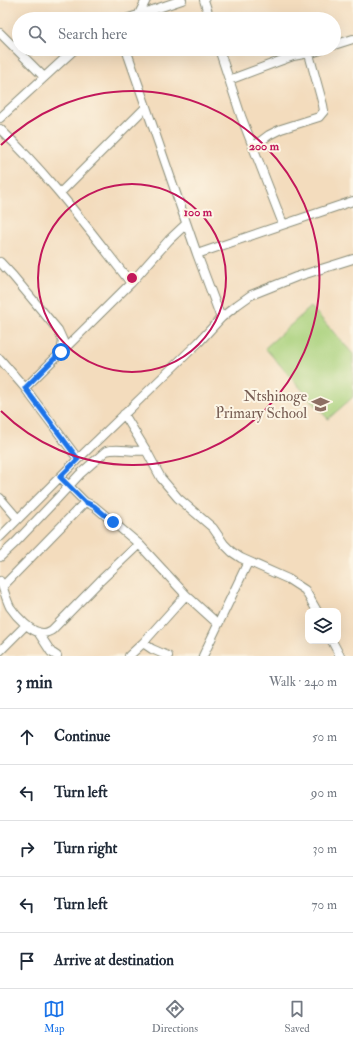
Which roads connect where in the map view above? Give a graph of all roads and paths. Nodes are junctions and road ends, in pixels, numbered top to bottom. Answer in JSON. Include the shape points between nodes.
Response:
{"nodes":[{"id":1,"x":146,"y":0,"type":"edge"},
{"id":2,"x":160,"y":0,"type":"edge"},
{"id":3,"x":182,"y":0,"type":"edge"},
{"id":4,"x":204,"y":0,"type":"edge"},
{"id":5,"x":168,"y":5,"type":"junction"},
{"id":6,"x":140,"y":12,"type":"edge"},
{"id":7,"x":145,"y":12,"type":"edge"},
{"id":8,"x":208,"y":12,"type":"edge"},
{"id":9,"x":0,"y":33,"type":"edge"},
{"id":10,"x":353,"y":39,"type":"edge"},
{"id":11,"x":341,"y":43,"type":"edge"},
{"id":12,"x":12,"y":45,"type":"edge"},
{"id":13,"x":23,"y":56,"type":"edge"},
{"id":14,"x":67,"y":56,"type":"edge"},
{"id":15,"x":128,"y":56,"type":"edge"},
{"id":16,"x":221,"y":56,"type":"edge"},
{"id":17,"x":293,"y":56,"type":"edge"},
{"id":18,"x":310,"y":56,"type":"edge"},
{"id":19,"x":44,"y":77,"type":"junction"},
{"id":20,"x":229,"y":80,"type":"junction"},
{"id":21,"x":145,"y":108,"type":"junction"},
{"id":22,"x":0,"y":118,"type":"edge"},
{"id":23,"x":0,"y":129,"type":"edge"},
{"id":24,"x":253,"y":147,"type":"junction"},
{"id":25,"x":60,"y":193,"type":"junction"},
{"id":26,"x":353,"y":201,"type":"edge"},
{"id":27,"x":186,"y":224,"type":"junction"},
{"id":28,"x":283,"y":224,"type":"junction"},
{"id":29,"x":197,"y":254,"type":"junction"},
{"id":30,"x":353,"y":259,"type":"edge"},
{"id":31,"x":0,"y":262,"type":"edge"},
{"id":32,"x":131,"y":283,"type":"junction"},
{"id":33,"x":221,"y":318,"type":"junction"},
{"id":34,"x":61,"y":352,"type":"junction"},
{"id":35,"x":0,"y":359,"type":"edge"},
{"id":36,"x":25,"y":388,"type":"junction"},
{"id":37,"x":124,"y":414,"type":"junction"},
{"id":38,"x":146,"y":450,"type":"junction"},
{"id":39,"x":78,"y":459,"type":"junction"},
{"id":40,"x":60,"y":477,"type":"junction"},
{"id":41,"x":70,"y":486,"type":"junction"},
{"id":42,"x":0,"y":498,"type":"edge"},
{"id":43,"x":85,"y":502,"type":"junction"},
{"id":44,"x":18,"y":519,"type":"junction"},
{"id":45,"x":0,"y":536,"type":"edge"},
{"id":46,"x":139,"y":544,"type":"junction"},
{"id":47,"x":0,"y":557,"type":"edge"},
{"id":48,"x":248,"y":562,"type":"junction"},
{"id":49,"x":1,"y":583,"type":"edge"},
{"id":50,"x":186,"y":595,"type":"junction"},
{"id":51,"x":315,"y":608,"type":"edge"},
{"id":52,"x":218,"y":624,"type":"junction"},
{"id":53,"x":26,"y":625,"type":"junction"},
{"id":54,"x":38,"y":632,"type":"junction"},
{"id":55,"x":143,"y":643,"type":"junction"},
{"id":56,"x":334,"y":644,"type":"edge"},
{"id":57,"x":0,"y":651,"type":"edge"},
{"id":58,"x":57,"y":656,"type":"edge"},
{"id":59,"x":129,"y":656,"type":"edge"},
{"id":60,"x":168,"y":656,"type":"edge"},
{"id":61,"x":203,"y":656,"type":"edge"},
{"id":62,"x":340,"y":656,"type":"edge"}],
"edges":[{"from":1,"to":6,"type":"street"},
{"from":2,"to":5,"type":"street"},
{"from":3,"to":5,"type":"street"},
{"from":4,"to":8,"type":"street"},
{"from":5,"to":7,"type":"street"},
{"from":9,"to":12,"type":"street"},
{"from":10,"to":11,"type":"street"},
{"from":13,"to":19,"type":"street"},
{"from":14,"to":19,"type":"street"},
{"from":15,"to":21,"type":"street"},
{"from":16,"to":20,"type":"street"},
{"from":17,"to":20,"type":"street"},
{"from":18,"to":24,"type":"street","via":[[324,111],[319,117],[281,129]]},
{"from":19,"to":22,"type":"street"},
{"from":20,"to":24,"type":"street"},
{"from":21,"to":25,"type":"street"},
{"from":21,"to":27,"type":"street"},
{"from":23,"to":25,"type":"street"},
{"from":24,"to":28,"type":"street"},
{"from":25,"to":32,"type":"street"},
{"from":26,"to":28,"type":"street"},
{"from":27,"to":29,"type":"street"},
{"from":27,"to":32,"type":"street"},
{"from":28,"to":29,"type":"street"},
{"from":29,"to":33,"type":"street"},
{"from":30,"to":33,"type":"street","via":[[251,295]]},
{"from":31,"to":34,"type":"street","via":[[58,330],[63,341]]},
{"from":32,"to":34,"type":"street"},
{"from":33,"to":37,"type":"street"},
{"from":34,"to":36,"type":"street"},
{"from":35,"to":36,"type":"street"},
{"from":36,"to":39,"type":"street"},
{"from":37,"to":38,"type":"street"},
{"from":37,"to":39,"type":"street"},
{"from":38,"to":41,"type":"street","via":[[106,451]]},
{"from":38,"to":48,"type":"street","via":[[161,478],[178,498],[213,528],[232,552]]},
{"from":39,"to":40,"type":"street"},
{"from":40,"to":41,"type":"street"},
{"from":40,"to":44,"type":"street"},
{"from":41,"to":43,"type":"street"},
{"from":41,"to":47,"type":"street"},
{"from":42,"to":44,"type":"street"},
{"from":43,"to":46,"type":"street","via":[[94,506]]},
{"from":43,"to":49,"type":"street","via":[[8,581]]},
{"from":44,"to":45,"type":"street"},
{"from":46,"to":50,"type":"street"},
{"from":46,"to":54,"type":"street","via":[[52,630]]},
{"from":48,"to":51,"type":"street","via":[[288,579],[306,590]]},
{"from":48,"to":52,"type":"street"},
{"from":49,"to":53,"type":"street","via":[[10,607]]},
{"from":50,"to":52,"type":"street"},
{"from":50,"to":55,"type":"street"},
{"from":52,"to":61,"type":"street"},
{"from":53,"to":54,"type":"street"},
{"from":53,"to":57,"type":"street"},
{"from":54,"to":58,"type":"street","via":[[51,652]]},
{"from":55,"to":59,"type":"street"},
{"from":55,"to":60,"type":"street"},
{"from":56,"to":62,"type":"street"}]}
